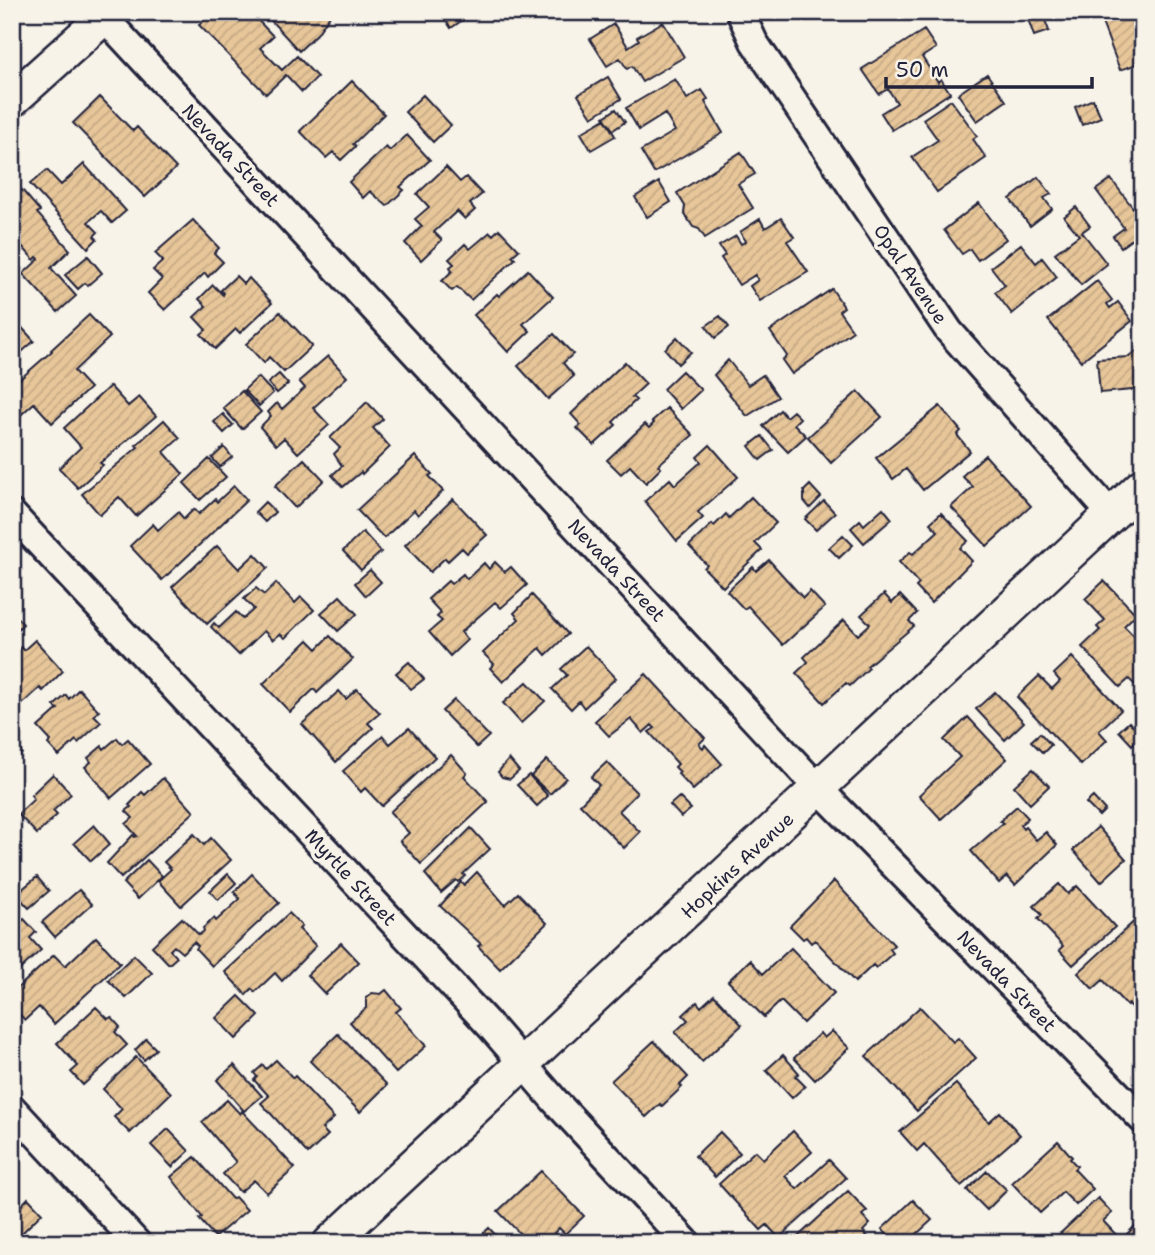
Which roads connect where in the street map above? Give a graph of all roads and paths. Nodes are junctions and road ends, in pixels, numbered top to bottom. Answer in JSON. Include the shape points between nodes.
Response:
{"nodes":[{"id":1,"x":740,"y":12,"type":"edge"},
{"id":2,"x":105,"y":14,"type":"edge"},
{"id":3,"x":12,"y":100,"type":"edge"},
{"id":4,"x":1143,"y":485,"type":"edge"},
{"id":5,"x":12,"y":514,"type":"edge"},
{"id":6,"x":1111,"y":514,"type":"junction"},
{"id":7,"x":819,"y":789,"type":"junction"},
{"id":8,"x":523,"y":1064,"type":"junction"},
{"id":9,"x":12,"y":1108,"type":"edge"},
{"id":10,"x":1143,"y":1120,"type":"edge"},
{"id":11,"x":137,"y":1243,"type":"edge"},
{"id":12,"x":330,"y":1243,"type":"edge"},
{"id":13,"x":687,"y":1243,"type":"edge"}],
"edges":[{"from":1,"to":6,"type":"street","name":"Opal Avenue","via":[[754,42],[949,331]]},
{"from":2,"to":3,"type":"street"},
{"from":2,"to":7,"type":"street","name":"Nevada Street"},
{"from":4,"to":6,"type":"street","name":"Hopkins Avenue"},
{"from":5,"to":8,"type":"street","name":"Myrtle Street"},
{"from":6,"to":7,"type":"street","name":"Hopkins Avenue"},
{"from":7,"to":8,"type":"street","name":"Hopkins Avenue"},
{"from":7,"to":10,"type":"street","name":"Nevada Street"},
{"from":8,"to":12,"type":"street","name":"Hopkins Avenue"},
{"from":8,"to":13,"type":"street","name":"Myrtle Street"},
{"from":9,"to":11,"type":"street"}]}
